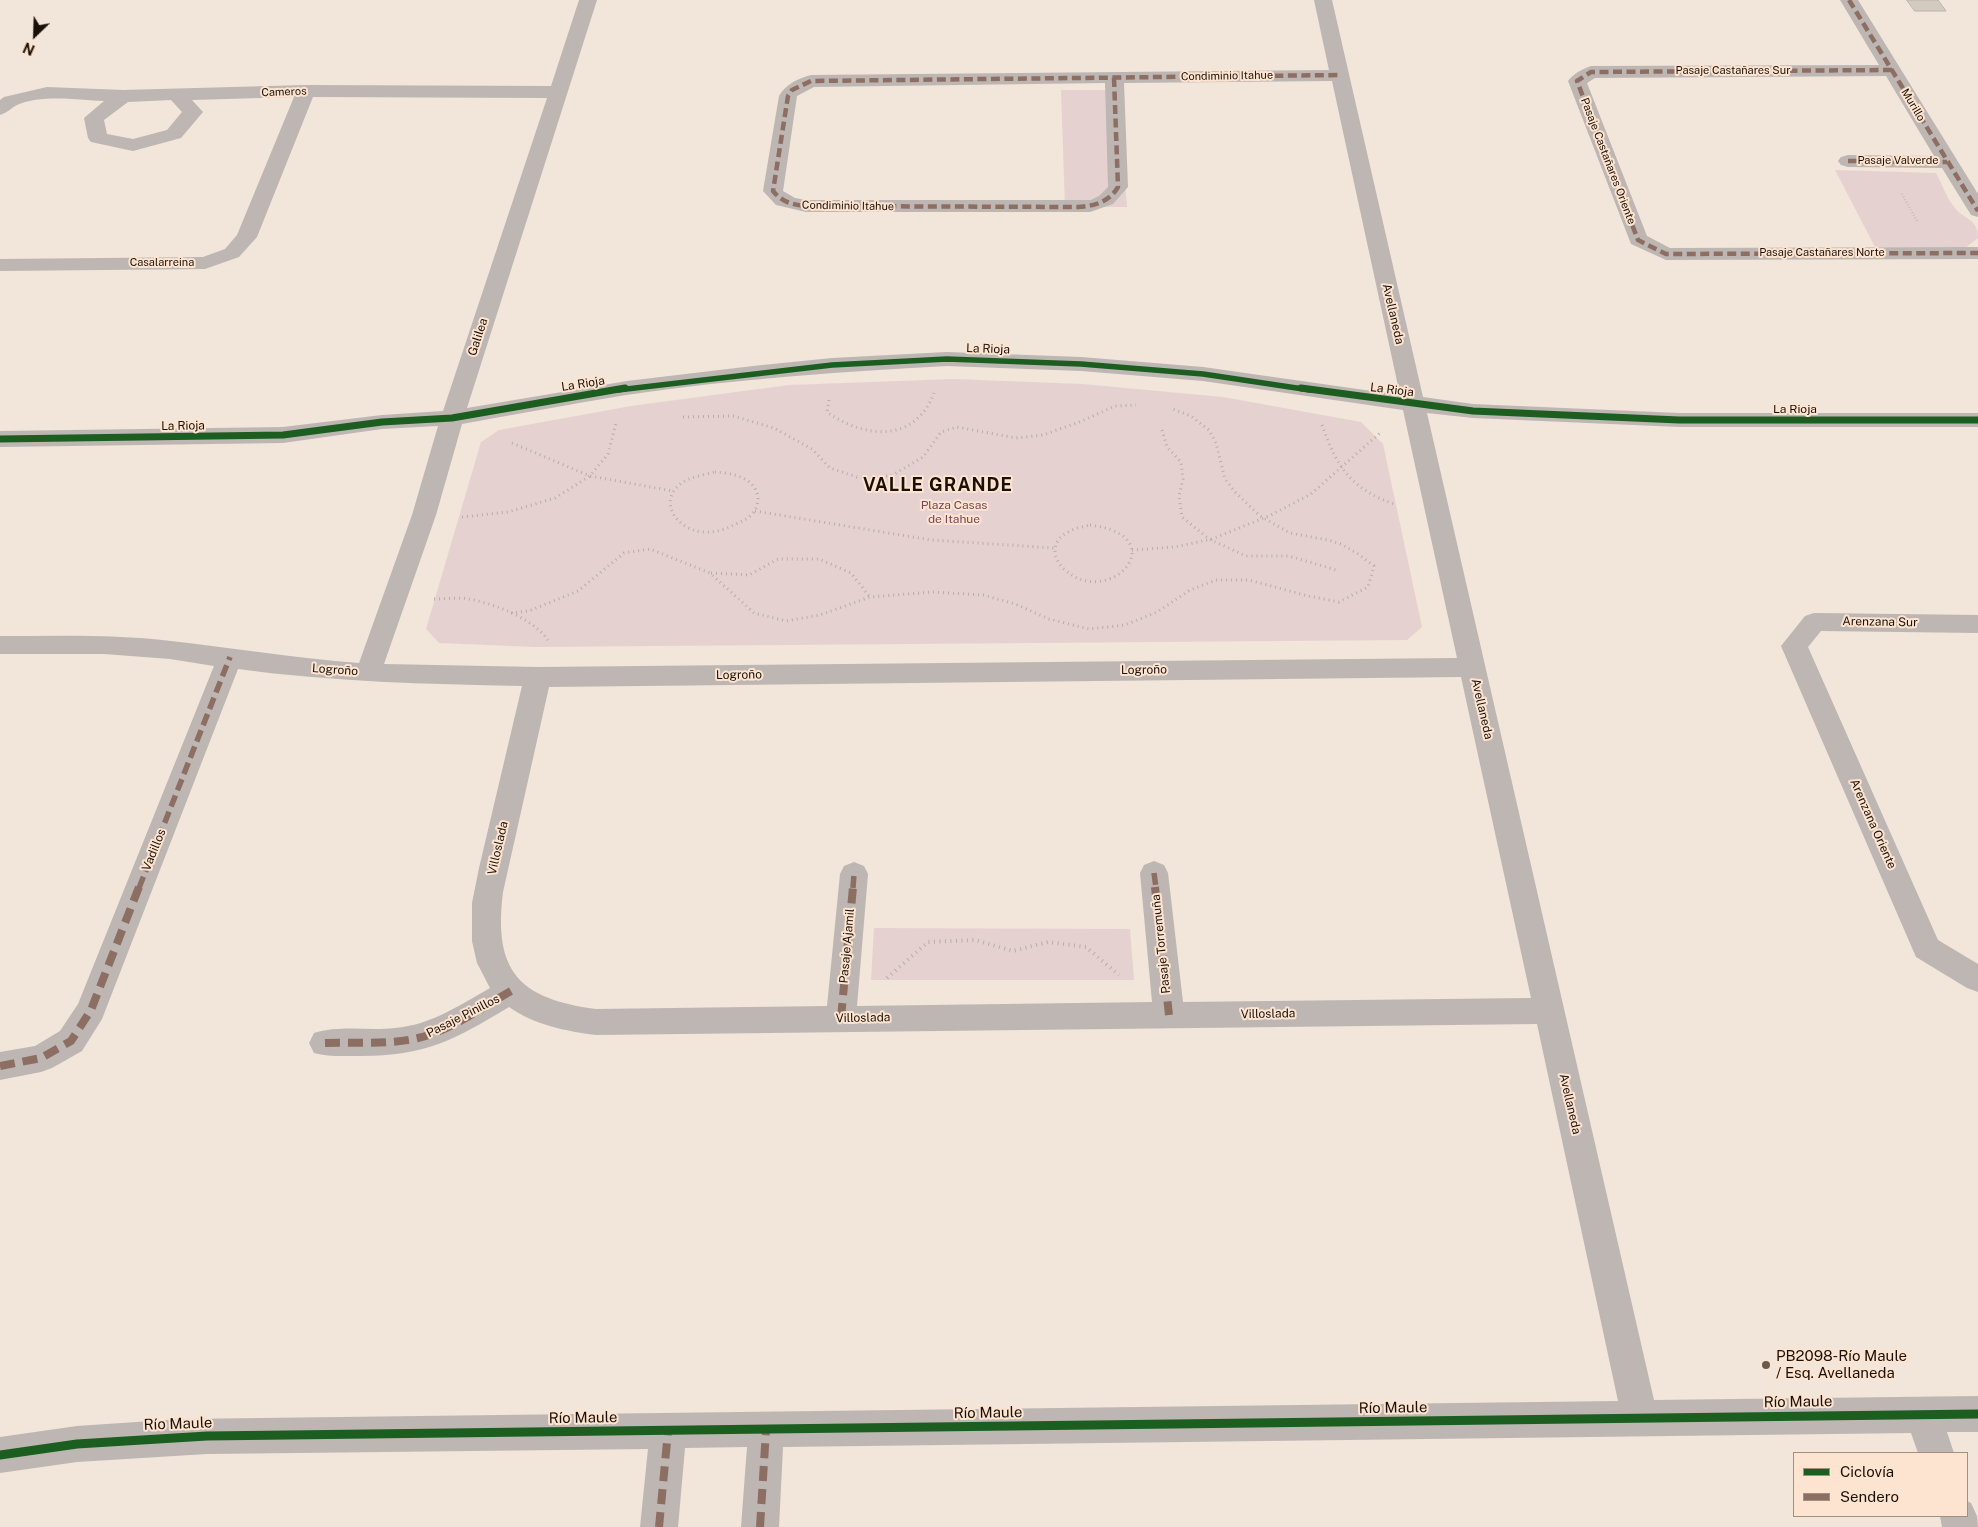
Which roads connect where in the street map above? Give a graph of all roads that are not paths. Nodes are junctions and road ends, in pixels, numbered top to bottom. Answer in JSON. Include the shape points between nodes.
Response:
{"nodes":[{"id":1,"x":588,"y":0,"type":"edge"},
{"id":2,"x":1323,"y":0,"type":"edge"},
{"id":3,"x":1849,"y":0,"type":"edge"},
{"id":4,"x":1892,"y":70,"type":"junction"},
{"id":5,"x":1340,"y":74,"type":"junction"},
{"id":6,"x":1114,"y":78,"type":"junction"},
{"id":7,"x":1577,"y":81,"type":"joint"},
{"id":8,"x":306,"y":91,"type":"junction"},
{"id":9,"x":558,"y":92,"type":"junction"},
{"id":10,"x":123,"y":96,"type":"junction"},
{"id":11,"x":177,"y":96,"type":"junction"},
{"id":12,"x":5,"y":105,"type":"edge"},
{"id":13,"x":1848,"y":161,"type":"dead end"},
{"id":14,"x":1947,"y":162,"type":"junction"},
{"id":15,"x":1978,"y":211,"type":"edge"},
{"id":16,"x":1978,"y":253,"type":"edge"},
{"id":17,"x":1666,"y":254,"type":"joint"},
{"id":18,"x":0,"y":264,"type":"edge"},
{"id":19,"x":1413,"y":404,"type":"junction"},
{"id":20,"x":452,"y":418,"type":"junction"},
{"id":21,"x":1978,"y":420,"type":"edge"},
{"id":22,"x":0,"y":440,"type":"edge"},
{"id":23,"x":1978,"y":624,"type":"edge"},
{"id":24,"x":1794,"y":646,"type":"joint"},
{"id":25,"x":3,"y":647,"type":"edge"},
{"id":26,"x":230,"y":657,"type":"junction"},
{"id":27,"x":1472,"y":667,"type":"junction"},
{"id":28,"x":368,"y":673,"type":"junction"},
{"id":29,"x":538,"y":677,"type":"junction"},
{"id":30,"x":1154,"y":873,"type":"dead end"},
{"id":31,"x":854,"y":874,"type":"dead end"},
{"id":32,"x":1978,"y":980,"type":"edge"},
{"id":33,"x":511,"y":991,"type":"junction"},
{"id":34,"x":1549,"y":1011,"type":"junction"},
{"id":35,"x":1168,"y":1016,"type":"junction"},
{"id":36,"x":842,"y":1018,"type":"junction"},
{"id":37,"x":325,"y":1043,"type":"dead end"},
{"id":38,"x":0,"y":1066,"type":"edge"},
{"id":39,"x":1922,"y":1414,"type":"junction"},
{"id":40,"x":1978,"y":1414,"type":"edge"},
{"id":41,"x":1640,"y":1418,"type":"junction"},
{"id":42,"x":766,"y":1430,"type":"junction"},
{"id":43,"x":668,"y":1431,"type":"junction"},
{"id":44,"x":1936,"y":1452,"type":"edge"},
{"id":45,"x":0,"y":1455,"type":"edge"},
{"id":46,"x":659,"y":1527,"type":"edge"},
{"id":47,"x":760,"y":1527,"type":"edge"}],
"edges":[{"from":1,"to":9,"type":"street","name":"Galilea"},
{"from":2,"to":5,"type":"street","name":"Avellaneda"},
{"from":3,"to":4,"type":"street","name":"Murillo"},
{"from":4,"to":7,"type":"street","name":"Pasaje Castañares Sur","via":[[1591,72]]},
{"from":4,"to":14,"type":"street","name":"Murillo"},
{"from":5,"to":6,"type":"street","name":"Condiminio Itahue"},
{"from":5,"to":19,"type":"street","name":"Avellaneda"},
{"from":6,"to":6,"type":"street","name":"Condiminio Itahue","via":[[811,81],[792,90],[788,96],[773,191],[785,202],[806,206],[1078,207],[1098,204],[1114,194],[1118,187]]},
{"from":7,"to":17,"type":"street","name":"Pasaje Castañares Oriente","via":[[1638,240]]},
{"from":8,"to":9,"type":"street","name":"Cameros"},
{"from":8,"to":11,"type":"street","name":"Cameros"},
{"from":8,"to":18,"type":"street","name":"Casalarreina","via":[[247,237],[232,253],[204,263]]},
{"from":9,"to":20,"type":"street","name":"Galilea"},
{"from":10,"to":11,"type":"street","name":"Cameros"},
{"from":10,"to":11,"type":"street","via":[[94,118],[98,138],[133,145],[174,134],[193,112]]},
{"from":10,"to":12,"type":"street","name":"Cameros","via":[[47,93]]},
{"from":13,"to":14,"type":"street","name":"Pasaje Valverde"},
{"from":14,"to":15,"type":"street","name":"Murillo"},
{"from":16,"to":17,"type":"street","name":"Pasaje Castañares Norte"},
{"from":19,"to":20,"type":"street","name":"La Rioja","via":[[1194,374],[1081,364],[947,359],[832,365],[627,388]]},
{"from":19,"to":21,"type":"street","name":"La Rioja","via":[[1679,420]]},
{"from":19,"to":27,"type":"street","name":"Avellaneda"},
{"from":20,"to":22,"type":"street","name":"La Rioja","via":[[382,422],[283,434]]},
{"from":20,"to":28,"type":"street","name":"Galilea","via":[[422,522]]},
{"from":23,"to":24,"type":"street","name":"Arenzana Sur","via":[[1814,622]]},
{"from":24,"to":32,"type":"street","name":"Arenzana Oriente","via":[[1927,948]]},
{"from":25,"to":26,"type":"street","name":"Logroño","via":[[104,645]]},
{"from":26,"to":28,"type":"street","name":"Logroño","via":[[299,668]]},
{"from":26,"to":38,"type":"street","name":"Vadillos","via":[[91,1010],[71,1041],[41,1058]]},
{"from":27,"to":29,"type":"street","name":"Logroño"},
{"from":27,"to":34,"type":"street","name":"Avellaneda"},
{"from":28,"to":29,"type":"street","name":"Logroño"},
{"from":29,"to":33,"type":"street","name":"Villoslada","via":[[488,893],[486,914],[488,950]]},
{"from":30,"to":35,"type":"street","name":"Pasaje Torremuña"},
{"from":31,"to":36,"type":"street","name":"Pasaje Ajamil"},
{"from":33,"to":36,"type":"street","name":"Villoslada","via":[[545,1013],[596,1022]]},
{"from":33,"to":37,"type":"street","name":"Pasaje Pinillos","via":[[450,1025],[418,1038]]},
{"from":34,"to":35,"type":"street","name":"Villoslada"},
{"from":34,"to":41,"type":"street","name":"Avellaneda"},
{"from":35,"to":36,"type":"street","name":"Villoslada"},
{"from":39,"to":40,"type":"street","name":"Río Maule"},
{"from":39,"to":41,"type":"street","name":"Río Maule"},
{"from":39,"to":44,"type":"street"},
{"from":41,"to":42,"type":"street","name":"Río Maule"},
{"from":42,"to":43,"type":"street","name":"Río Maule"},
{"from":42,"to":47,"type":"street"},
{"from":43,"to":45,"type":"street","name":"Río Maule","via":[[207,1436],[110,1441]]},
{"from":43,"to":46,"type":"street"}]}
